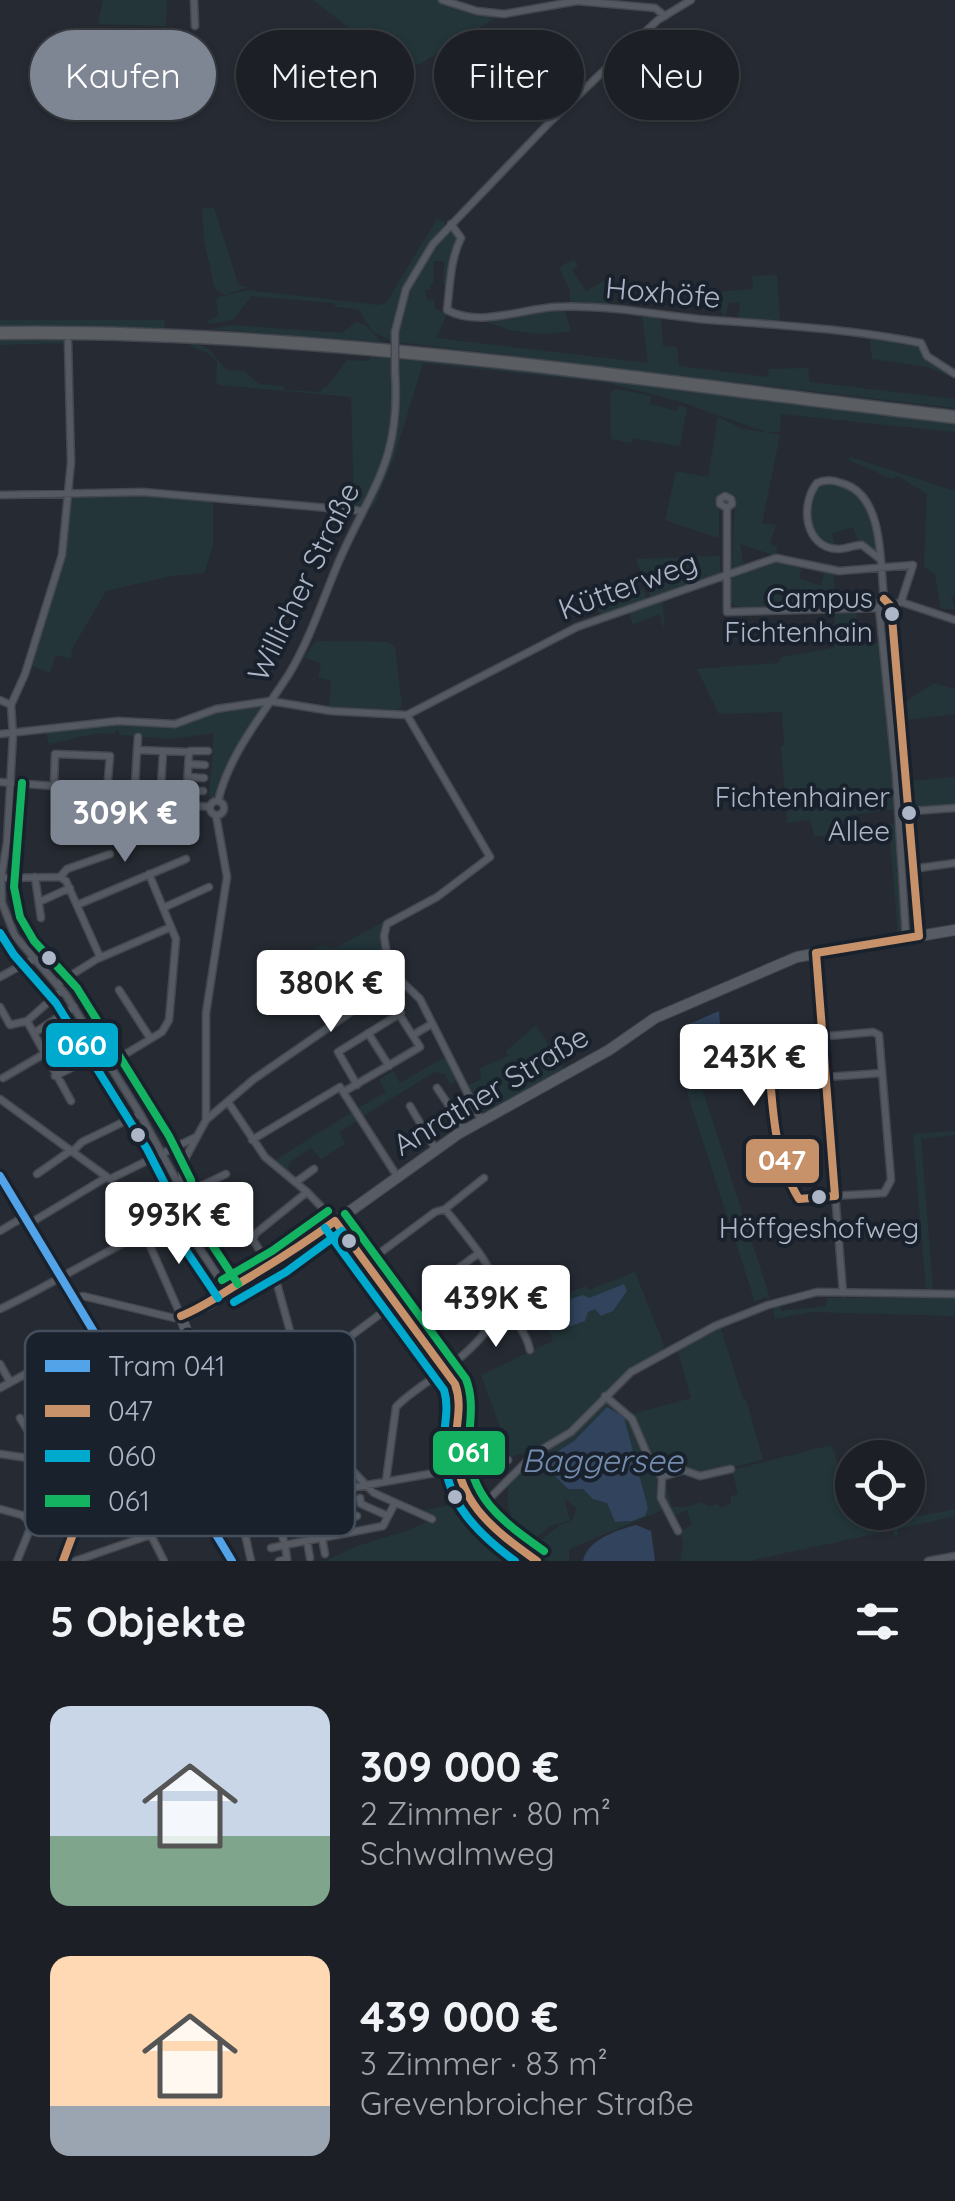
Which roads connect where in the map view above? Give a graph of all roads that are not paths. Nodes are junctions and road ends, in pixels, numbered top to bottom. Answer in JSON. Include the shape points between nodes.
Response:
{"nodes":[{"id":1,"x":194,"y":0,"type":"edge"},
{"id":2,"x":442,"y":0,"type":"edge"},
{"id":3,"x":691,"y":0,"type":"edge"},
{"id":4,"x":577,"y":1,"type":"edge"},
{"id":5,"x":665,"y":16,"type":"junction"},
{"id":6,"x":194,"y":26,"type":"dead end"},
{"id":7,"x":451,"y":224,"type":"junction"},
{"id":8,"x":0,"y":330,"type":"edge"},
{"id":9,"x":68,"y":342,"type":"dead end"},
{"id":10,"x":955,"y":374,"type":"edge"},
{"id":11,"x":955,"y":415,"type":"edge"},
{"id":12,"x":68,"y":493,"type":"junction"},
{"id":13,"x":0,"y":495,"type":"edge"},
{"id":14,"x":727,"y":508,"type":"dead end"},
{"id":15,"x":363,"y":511,"type":"junction"},
{"id":16,"x":880,"y":563,"type":"junction"},
{"id":17,"x":728,"y":574,"type":"junction"},
{"id":18,"x":884,"y":599,"type":"junction"},
{"id":19,"x":902,"y":602,"type":"junction"},
{"id":20,"x":892,"y":606,"type":"junction"},
{"id":21,"x":879,"y":608,"type":"junction"},
{"id":22,"x":955,"y":620,"type":"edge"},
{"id":23,"x":897,"y":669,"type":"junction"},
{"id":24,"x":885,"y":670,"type":"junction"},
{"id":25,"x":0,"y":700,"type":"edge"},
{"id":26,"x":270,"y":701,"type":"junction"},
{"id":27,"x":11,"y":705,"type":"junction"},
{"id":28,"x":407,"y":715,"type":"junction"},
{"id":29,"x":0,"y":734,"type":"edge"},
{"id":30,"x":13,"y":735,"type":"junction"},
{"id":31,"x":138,"y":737,"type":"dead end"},
{"id":32,"x":137,"y":750,"type":"junction"},
{"id":33,"x":164,"y":752,"type":"junction"},
{"id":34,"x":190,"y":752,"type":"junction"},
{"id":35,"x":208,"y":752,"type":"dead end"},
{"id":36,"x":189,"y":764,"type":"junction"},
{"id":37,"x":205,"y":764,"type":"dead end"},
{"id":38,"x":188,"y":777,"type":"junction"},
{"id":39,"x":204,"y":778,"type":"dead end"},
{"id":40,"x":0,"y":782,"type":"edge"},
{"id":41,"x":10,"y":782,"type":"junction"},
{"id":42,"x":54,"y":786,"type":"junction"},
{"id":43,"x":161,"y":786,"type":"dead end"},
{"id":44,"x":107,"y":790,"type":"junction"},
{"id":45,"x":187,"y":790,"type":"junction"},
{"id":46,"x":135,"y":791,"type":"junction"},
{"id":47,"x":203,"y":791,"type":"dead end"},
{"id":48,"x":134,"y":800,"type":"junction"},
{"id":49,"x":148,"y":801,"type":"junction"},
{"id":50,"x":218,"y":801,"type":"junction"},
{"id":51,"x":162,"y":802,"type":"junction"},
{"id":52,"x":174,"y":804,"type":"junction"},
{"id":53,"x":187,"y":805,"type":"junction"},
{"id":54,"x":210,"y":807,"type":"junction"},
{"id":55,"x":955,"y":808,"type":"edge"},
{"id":56,"x":911,"y":811,"type":"junction"},
{"id":57,"x":898,"y":812,"type":"junction"},
{"id":58,"x":216,"y":814,"type":"junction"},
{"id":59,"x":148,"y":818,"type":"dead end"},
{"id":60,"x":133,"y":821,"type":"dead end"},
{"id":61,"x":161,"y":823,"type":"dead end"},
{"id":62,"x":174,"y":825,"type":"dead end"},
{"id":63,"x":4,"y":828,"type":"edge"},
{"id":64,"x":187,"y":830,"type":"dead end"},
{"id":65,"x":110,"y":854,"type":"dead end"},
{"id":66,"x":186,"y":860,"type":"dead end"},
{"id":67,"x":955,"y":863,"type":"edge"},
{"id":68,"x":914,"y":869,"type":"junction"},
{"id":69,"x":900,"y":870,"type":"junction"},
{"id":70,"x":149,"y":874,"type":"junction"},
{"id":71,"x":60,"y":876,"type":"junction"},
{"id":72,"x":35,"y":877,"type":"junction"},
{"id":73,"x":1,"y":878,"type":"edge"},
{"id":74,"x":209,"y":887,"type":"dead end"},
{"id":75,"x":70,"y":888,"type":"junction"},
{"id":76,"x":39,"y":902,"type":"junction"},
{"id":77,"x":77,"y":905,"type":"junction"},
{"id":78,"x":1,"y":907,"type":"edge"},
{"id":79,"x":163,"y":908,"type":"junction"},
{"id":80,"x":41,"y":918,"type":"dead end"},
{"id":81,"x":171,"y":927,"type":"junction"},
{"id":82,"x":955,"y":930,"type":"edge"},
{"id":83,"x":919,"y":936,"type":"junction"},
{"id":84,"x":906,"y":938,"type":"junction"},
{"id":85,"x":816,"y":953,"type":"junction"},
{"id":86,"x":100,"y":957,"type":"junction"},
{"id":87,"x":33,"y":959,"type":"junction"},
{"id":88,"x":0,"y":977,"type":"edge"},
{"id":89,"x":391,"y":982,"type":"junction"},
{"id":90,"x":60,"y":986,"type":"junction"},
{"id":91,"x":383,"y":989,"type":"junction"},
{"id":92,"x":119,"y":990,"type":"dead end"},
{"id":93,"x":0,"y":1007,"type":"edge"},
{"id":94,"x":74,"y":1007,"type":"junction"},
{"id":95,"x":400,"y":1013,"type":"junction"},
{"id":96,"x":28,"y":1021,"type":"junction"},
{"id":97,"x":83,"y":1022,"type":"junction"},
{"id":98,"x":10,"y":1024,"type":"junction"},
{"id":99,"x":430,"y":1025,"type":"dead end"},
{"id":100,"x":0,"y":1032,"type":"edge"},
{"id":101,"x":34,"y":1033,"type":"junction"},
{"id":102,"x":368,"y":1033,"type":"junction"},
{"id":103,"x":413,"y":1035,"type":"junction"},
{"id":104,"x":822,"y":1037,"type":"junction"},
{"id":105,"x":92,"y":1038,"type":"junction"},
{"id":106,"x":150,"y":1038,"type":"junction"},
{"id":107,"x":42,"y":1051,"type":"junction"},
{"id":108,"x":102,"y":1053,"type":"junction"},
{"id":109,"x":48,"y":1063,"type":"junction"},
{"id":110,"x":109,"y":1064,"type":"junction"},
{"id":111,"x":389,"y":1066,"type":"junction"},
{"id":112,"x":882,"y":1073,"type":"junction"},
{"id":113,"x":55,"y":1076,"type":"junction"},
{"id":114,"x":826,"y":1077,"type":"junction"},
{"id":115,"x":3,"y":1078,"type":"dead end"},
{"id":116,"x":357,"y":1085,"type":"junction"},
{"id":117,"x":437,"y":1088,"type":"dead end"},
{"id":118,"x":342,"y":1089,"type":"junction"},
{"id":119,"x":0,"y":1099,"type":"edge"},
{"id":120,"x":71,"y":1101,"type":"dead end"},
{"id":121,"x":228,"y":1102,"type":"junction"},
{"id":122,"x":410,"y":1106,"type":"dead end"},
{"id":123,"x":140,"y":1114,"type":"junction"},
{"id":124,"x":206,"y":1120,"type":"junction"},
{"id":125,"x":481,"y":1120,"type":"junction"},
{"id":126,"x":465,"y":1130,"type":"junction"},
{"id":127,"x":197,"y":1136,"type":"junction"},
{"id":128,"x":252,"y":1140,"type":"junction"},
{"id":129,"x":435,"y":1148,"type":"junction"},
{"id":130,"x":71,"y":1152,"type":"junction"},
{"id":131,"x":162,"y":1152,"type":"junction"},
{"id":132,"x":314,"y":1169,"type":"dead end"},
{"id":133,"x":37,"y":1174,"type":"dead end"},
{"id":134,"x":226,"y":1174,"type":"dead end"},
{"id":135,"x":397,"y":1176,"type":"junction"},
{"id":136,"x":106,"y":1177,"type":"junction"},
{"id":137,"x":0,"y":1178,"type":"edge"},
{"id":138,"x":484,"y":1178,"type":"dead end"},
{"id":139,"x":296,"y":1182,"type":"junction"},
{"id":140,"x":180,"y":1183,"type":"junction"},
{"id":141,"x":307,"y":1192,"type":"junction"},
{"id":142,"x":180,"y":1196,"type":"junction"},
{"id":143,"x":835,"y":1196,"type":"junction"},
{"id":144,"x":445,"y":1209,"type":"junction"},
{"id":145,"x":183,"y":1216,"type":"junction"},
{"id":146,"x":24,"y":1222,"type":"junction"},
{"id":147,"x":335,"y":1222,"type":"junction"},
{"id":148,"x":0,"y":1231,"type":"edge"},
{"id":149,"x":144,"y":1232,"type":"junction"},
{"id":150,"x":190,"y":1234,"type":"junction"},
{"id":151,"x":176,"y":1241,"type":"dead end"},
{"id":152,"x":479,"y":1253,"type":"junction"},
{"id":153,"x":365,"y":1264,"type":"junction"},
{"id":154,"x":271,"y":1268,"type":"junction"},
{"id":155,"x":444,"y":1278,"type":"dead end"},
{"id":156,"x":61,"y":1280,"type":"junction"},
{"id":157,"x":228,"y":1292,"type":"junction"},
{"id":158,"x":843,"y":1293,"type":"junction"},
{"id":159,"x":955,"y":1294,"type":"edge"},
{"id":160,"x":74,"y":1299,"type":"junction"},
{"id":161,"x":395,"y":1303,"type":"junction"},
{"id":162,"x":498,"y":1306,"type":"junction"},
{"id":163,"x":0,"y":1309,"type":"edge"},
{"id":164,"x":181,"y":1316,"type":"junction"},
{"id":165,"x":93,"y":1331,"type":"edge"},
{"id":166,"x":187,"y":1331,"type":"edge"},
{"id":167,"x":290,"y":1331,"type":"edge"},
{"id":168,"x":355,"y":1334,"type":"edge"},
{"id":169,"x":530,"y":1350,"type":"dead end"},
{"id":170,"x":0,"y":1364,"type":"edge"},
{"id":171,"x":445,"y":1370,"type":"junction"},
{"id":172,"x":25,"y":1375,"type":"edge"},
{"id":173,"x":10,"y":1382,"type":"junction"},
{"id":174,"x":0,"y":1388,"type":"edge"},
{"id":175,"x":605,"y":1396,"type":"junction"},
{"id":176,"x":20,"y":1418,"type":"dead end"},
{"id":177,"x":25,"y":1426,"type":"edge"},
{"id":178,"x":0,"y":1454,"type":"edge"},
{"id":179,"x":25,"y":1457,"type":"edge"},
{"id":180,"x":508,"y":1460,"type":"dead end"},
{"id":181,"x":456,"y":1470,"type":"junction"},
{"id":182,"x":731,"y":1470,"type":"dead end"},
{"id":183,"x":355,"y":1475,"type":"edge"},
{"id":184,"x":662,"y":1477,"type":"junction"},
{"id":185,"x":386,"y":1481,"type":"junction"},
{"id":186,"x":364,"y":1484,"type":"junction"},
{"id":187,"x":355,"y":1486,"type":"edge"},
{"id":188,"x":360,"y":1498,"type":"dead end"},
{"id":189,"x":394,"y":1505,"type":"junction"},
{"id":190,"x":0,"y":1509,"type":"edge"},
{"id":191,"x":476,"y":1512,"type":"junction"},
{"id":192,"x":388,"y":1516,"type":"junction"},
{"id":193,"x":25,"y":1517,"type":"edge"},
{"id":194,"x":432,"y":1519,"type":"dead end"},
{"id":195,"x":678,"y":1531,"type":"dead end"},
{"id":196,"x":355,"y":1534,"type":"edge"},
{"id":197,"x":27,"y":1536,"type":"edge"},
{"id":198,"x":76,"y":1536,"type":"edge"},
{"id":199,"x":150,"y":1536,"type":"joint"},
{"id":200,"x":217,"y":1536,"type":"edge"},
{"id":201,"x":247,"y":1536,"type":"edge"},
{"id":202,"x":283,"y":1536,"type":"edge"},
{"id":203,"x":346,"y":1536,"type":"edge"},
{"id":204,"x":322,"y":1538,"type":"junction"},
{"id":205,"x":339,"y":1538,"type":"joint"},
{"id":206,"x":307,"y":1541,"type":"junction"},
{"id":207,"x":285,"y":1545,"type":"junction"},
{"id":208,"x":270,"y":1548,"type":"dead end"},
{"id":209,"x":325,"y":1554,"type":"dead end"},
{"id":210,"x":955,"y":1556,"type":"edge"},
{"id":211,"x":310,"y":1558,"type":"dead end"},
{"id":212,"x":232,"y":1560,"type":"edge"},
{"id":213,"x":17,"y":1561,"type":"edge"},
{"id":214,"x":68,"y":1561,"type":"edge"},
{"id":215,"x":164,"y":1561,"type":"edge"},
{"id":216,"x":251,"y":1561,"type":"edge"},
{"id":217,"x":279,"y":1561,"type":"edge"},
{"id":218,"x":537,"y":1561,"type":"edge"},
{"id":219,"x":928,"y":1561,"type":"edge"}],
"edges":[{"from":1,"to":6,"type":"street"},
{"from":2,"to":4,"type":"street","via":[[504,14]]},
{"from":3,"to":5,"type":"street","name":"Willicher Straße"},
{"from":4,"to":5,"type":"street","via":[[655,8]]},
{"from":5,"to":7,"type":"street","name":"Willicher Straße"},
{"from":7,"to":10,"type":"street","name":"Hoxhöfe","via":[[461,238],[452,254],[447,310],[458,316],[570,307],[807,325],[921,343],[927,356]]},
{"from":7,"to":15,"type":"street","name":"Willicher Straße","bridge":true,"via":[[412,277],[395,332],[392,443]]},
{"from":8,"to":11,"type":"highway","via":[[338,347]]},
{"from":9,"to":12,"type":"street"},
{"from":12,"to":13,"type":"street"},
{"from":12,"to":15,"type":"street","via":[[142,492]]},
{"from":12,"to":27,"type":"street","via":[[62,555]]},
{"from":14,"to":17,"type":"street"},
{"from":15,"to":26,"type":"street","name":"Willicher Straße","via":[[301,651]]},
{"from":16,"to":16,"type":"street","via":[[864,496],[822,480],[810,493],[806,517],[812,534],[835,549],[862,546]]},
{"from":16,"to":17,"type":"street","name":"Kütterweg","via":[[839,571],[776,558]]},
{"from":16,"to":18,"type":"street"},
{"from":16,"to":19,"type":"street","via":[[913,565]]},
{"from":17,"to":21,"type":"street","via":[[727,612]]},
{"from":17,"to":28,"type":"street","name":"Kütterweg","via":[[577,626]]},
{"from":18,"to":20,"type":"street"},
{"from":18,"to":21,"type":"street"},
{"from":19,"to":20,"type":"street"},
{"from":19,"to":22,"type":"street"},
{"from":20,"to":23,"type":"street"},
{"from":21,"to":24,"type":"street"},
{"from":23,"to":24,"type":"street"},
{"from":23,"to":56,"type":"street"},
{"from":24,"to":57,"type":"street"},
{"from":25,"to":27,"type":"street"},
{"from":26,"to":28,"type":"street","name":"Kütterweg"},
{"from":26,"to":30,"type":"street","name":"Kütterweg","via":[[175,724],[92,723]]},
{"from":26,"to":50,"type":"street","name":"Willicher Straße","via":[[233,760]]},
{"from":27,"to":30,"type":"street"},
{"from":28,"to":89,"type":"street","via":[[490,858],[437,898],[387,924]]},
{"from":29,"to":30,"type":"street","name":"Kütterweg"},
{"from":30,"to":41,"type":"street"},
{"from":31,"to":32,"type":"street"},
{"from":32,"to":33,"type":"street"},
{"from":32,"to":46,"type":"street"},
{"from":33,"to":34,"type":"street"},
{"from":33,"to":43,"type":"street"},
{"from":34,"to":35,"type":"street"},
{"from":34,"to":36,"type":"street"},
{"from":36,"to":37,"type":"street"},
{"from":36,"to":38,"type":"street"},
{"from":38,"to":39,"type":"street"},
{"from":38,"to":45,"type":"street"},
{"from":40,"to":41,"type":"street"},
{"from":41,"to":42,"type":"street"},
{"from":41,"to":63,"type":"street"},
{"from":42,"to":44,"type":"street"},
{"from":42,"to":44,"type":"street","via":[[55,754],[110,756]]},
{"from":44,"to":46,"type":"street"},
{"from":45,"to":47,"type":"street"},
{"from":45,"to":53,"type":"street"},
{"from":46,"to":48,"type":"street"},
{"from":48,"to":49,"type":"street"},
{"from":48,"to":60,"type":"street"},
{"from":49,"to":51,"type":"street"},
{"from":49,"to":59,"type":"street"},
{"from":50,"to":54,"type":"street"},
{"from":50,"to":58,"type":"street","name":"Willicher Straße","via":[[223,810]]},
{"from":51,"to":52,"type":"street"},
{"from":51,"to":61,"type":"street"},
{"from":52,"to":53,"type":"street"},
{"from":52,"to":62,"type":"street"},
{"from":53,"to":54,"type":"street"},
{"from":53,"to":64,"type":"street"},
{"from":54,"to":58,"type":"street"},
{"from":55,"to":56,"type":"street"},
{"from":56,"to":57,"type":"street"},
{"from":56,"to":68,"type":"street"},
{"from":57,"to":69,"type":"street"},
{"from":58,"to":124,"type":"street","via":[[226,879],[208,997]]},
{"from":63,"to":73,"type":"street"},
{"from":65,"to":71,"type":"street"},
{"from":66,"to":70,"type":"street"},
{"from":67,"to":68,"type":"street"},
{"from":68,"to":69,"type":"street"},
{"from":68,"to":83,"type":"street"},
{"from":69,"to":84,"type":"street"},
{"from":70,"to":77,"type":"street"},
{"from":70,"to":79,"type":"street"},
{"from":71,"to":72,"type":"street"},
{"from":71,"to":75,"type":"street"},
{"from":72,"to":73,"type":"street"},
{"from":72,"to":76,"type":"street"},
{"from":73,"to":78,"type":"street"},
{"from":74,"to":79,"type":"street"},
{"from":75,"to":76,"type":"street"},
{"from":75,"to":77,"type":"street"},
{"from":76,"to":80,"type":"street"},
{"from":77,"to":86,"type":"street"},
{"from":78,"to":87,"type":"street"},
{"from":79,"to":81,"type":"street"},
{"from":81,"to":86,"type":"street"},
{"from":81,"to":106,"type":"street","via":[[177,946],[169,1020]]},
{"from":82,"to":83,"type":"main road","name":"Anrather Straße"},
{"from":83,"to":84,"type":"main road","name":"Anrather Straße"},
{"from":84,"to":85,"type":"main road","name":"Anrather Straße"},
{"from":85,"to":104,"type":"street"},
{"from":85,"to":125,"type":"main road","name":"Anrather Straße","via":[[655,1018]]},
{"from":86,"to":90,"type":"street"},
{"from":87,"to":88,"type":"street"},
{"from":87,"to":90,"type":"street"},
{"from":89,"to":91,"type":"street"},
{"from":89,"to":125,"type":"street","via":[[401,980],[420,999]]},
{"from":90,"to":94,"type":"street"},
{"from":90,"to":96,"type":"street"},
{"from":91,"to":95,"type":"street"},
{"from":91,"to":121,"type":"street"},
{"from":92,"to":106,"type":"street"},
{"from":93,"to":98,"type":"street"},
{"from":94,"to":97,"type":"street"},
{"from":94,"to":101,"type":"street"},
{"from":95,"to":102,"type":"street"},
{"from":95,"to":103,"type":"street"},
{"from":96,"to":98,"type":"street"},
{"from":96,"to":101,"type":"street"},
{"from":97,"to":105,"type":"street"},
{"from":97,"to":107,"type":"street"},
{"from":98,"to":100,"type":"street"},
{"from":99,"to":103,"type":"street"},
{"from":101,"to":107,"type":"street"},
{"from":102,"to":111,"type":"street"},
{"from":102,"to":116,"type":"street","via":[[338,1054]]},
{"from":103,"to":111,"type":"street","via":[[420,1047]]},
{"from":104,"to":112,"type":"street","via":[[873,1032],[879,1036]]},
{"from":104,"to":114,"type":"street"},
{"from":104,"to":143,"type":"street","via":[[773,1041],[771,1097],[796,1198]]},
{"from":105,"to":108,"type":"street"},
{"from":105,"to":109,"type":"street"},
{"from":106,"to":110,"type":"street"},
{"from":107,"to":109,"type":"street"},
{"from":107,"to":115,"type":"street"},
{"from":108,"to":110,"type":"street"},
{"from":108,"to":113,"type":"street"},
{"from":109,"to":113,"type":"street"},
{"from":110,"to":123,"type":"street"},
{"from":111,"to":116,"type":"street"},
{"from":112,"to":114,"type":"street"},
{"from":112,"to":143,"type":"street","via":[[888,1189]]},
{"from":113,"to":120,"type":"street"},
{"from":114,"to":143,"type":"street"},
{"from":116,"to":118,"type":"street"},
{"from":117,"to":126,"type":"street"},
{"from":118,"to":128,"type":"street"},
{"from":118,"to":135,"type":"street"},
{"from":119,"to":130,"type":"street"},
{"from":121,"to":124,"type":"street"},
{"from":121,"to":128,"type":"street"},
{"from":122,"to":129,"type":"street"},
{"from":123,"to":130,"type":"street"},
{"from":123,"to":131,"type":"street"},
{"from":124,"to":127,"type":"street"},
{"from":125,"to":126,"type":"main road","name":"Anrather Straße"},
{"from":126,"to":129,"type":"main road","name":"Anrather Straße"},
{"from":127,"to":131,"type":"street"},
{"from":127,"to":140,"type":"street"},
{"from":128,"to":139,"type":"street"},
{"from":129,"to":135,"type":"main road","name":"Anrather Straße"},
{"from":130,"to":133,"type":"street"},
{"from":130,"to":136,"type":"street"},
{"from":131,"to":136,"type":"street"},
{"from":131,"to":140,"type":"street"},
{"from":132,"to":139,"type":"street"},
{"from":134,"to":142,"type":"street"},
{"from":135,"to":147,"type":"main road","name":"Anrather Straße"},
{"from":136,"to":146,"type":"street"},
{"from":137,"to":146,"type":"main road"},
{"from":138,"to":144,"type":"street"},
{"from":139,"to":141,"type":"street"},
{"from":140,"to":142,"type":"street"},
{"from":141,"to":147,"type":"street"},
{"from":141,"to":154,"type":"street","via":[[254,1237]]},
{"from":142,"to":145,"type":"street"},
{"from":143,"to":158,"type":"street"},
{"from":144,"to":152,"type":"street"},
{"from":144,"to":153,"type":"street"},
{"from":145,"to":149,"type":"street"},
{"from":145,"to":150,"type":"street"},
{"from":146,"to":148,"type":"street"},
{"from":146,"to":156,"type":"main road"},
{"from":147,"to":153,"type":"street"},
{"from":147,"to":154,"type":"main road","name":"Anrather Straße"},
{"from":149,"to":156,"type":"street"},
{"from":149,"to":164,"type":"street"},
{"from":150,"to":151,"type":"street"},
{"from":150,"to":157,"type":"street"},
{"from":152,"to":155,"type":"street"},
{"from":152,"to":162,"type":"street","via":[[493,1276]]},
{"from":153,"to":161,"type":"street"},
{"from":154,"to":157,"type":"main road","name":"Anrather Straße"},
{"from":154,"to":167,"type":"street"},
{"from":156,"to":160,"type":"main road"},
{"from":156,"to":163,"type":"street"},
{"from":157,"to":164,"type":"main road","name":"Anrather Straße"},
{"from":158,"to":159,"type":"street"},
{"from":158,"to":175,"type":"street","via":[[794,1297],[715,1326],[640,1366]]},
{"from":160,"to":164,"type":"street"},
{"from":160,"to":165,"type":"main road"},
{"from":161,"to":168,"type":"street"},
{"from":161,"to":171,"type":"street"},
{"from":162,"to":169,"type":"street","via":[[525,1334]]},
{"from":162,"to":171,"type":"street","via":[[484,1338]]},
{"from":164,"to":166,"type":"main road"},
{"from":170,"to":173,"type":"street"},
{"from":171,"to":181,"type":"street","via":[[460,1401]]},
{"from":171,"to":185,"type":"street","via":[[396,1408]]},
{"from":172,"to":173,"type":"street"},
{"from":173,"to":174,"type":"street"},
{"from":175,"to":184,"type":"street","via":[[632,1419]]},
{"from":175,"to":191,"type":"street"},
{"from":176,"to":177,"type":"street"},
{"from":178,"to":179,"type":"street"},
{"from":180,"to":181,"type":"street"},
{"from":181,"to":185,"type":"street"},
{"from":181,"to":191,"type":"street"},
{"from":182,"to":184,"type":"street"},
{"from":183,"to":186,"type":"street"},
{"from":184,"to":195,"type":"street","via":[[661,1498]]},
{"from":185,"to":186,"type":"street"},
{"from":186,"to":187,"type":"street"},
{"from":186,"to":189,"type":"street"},
{"from":188,"to":192,"type":"street"},
{"from":189,"to":192,"type":"street"},
{"from":189,"to":194,"type":"street"},
{"from":190,"to":193,"type":"street"},
{"from":191,"to":218,"type":"street"},
{"from":192,"to":196,"type":"street","via":[[384,1526]]},
{"from":197,"to":213,"type":"street"},
{"from":198,"to":214,"type":"main road"},
{"from":199,"to":214,"type":"street"},
{"from":199,"to":215,"type":"street"},
{"from":200,"to":212,"type":"main road"},
{"from":201,"to":216,"type":"street"},
{"from":202,"to":207,"type":"street"},
{"from":203,"to":205,"type":"street"},
{"from":204,"to":205,"type":"street"},
{"from":204,"to":206,"type":"street"},
{"from":204,"to":209,"type":"street"},
{"from":206,"to":207,"type":"street"},
{"from":206,"to":211,"type":"street"},
{"from":207,"to":208,"type":"street"},
{"from":207,"to":217,"type":"street","via":[[287,1559]]},
{"from":210,"to":219,"type":"street"}]}
